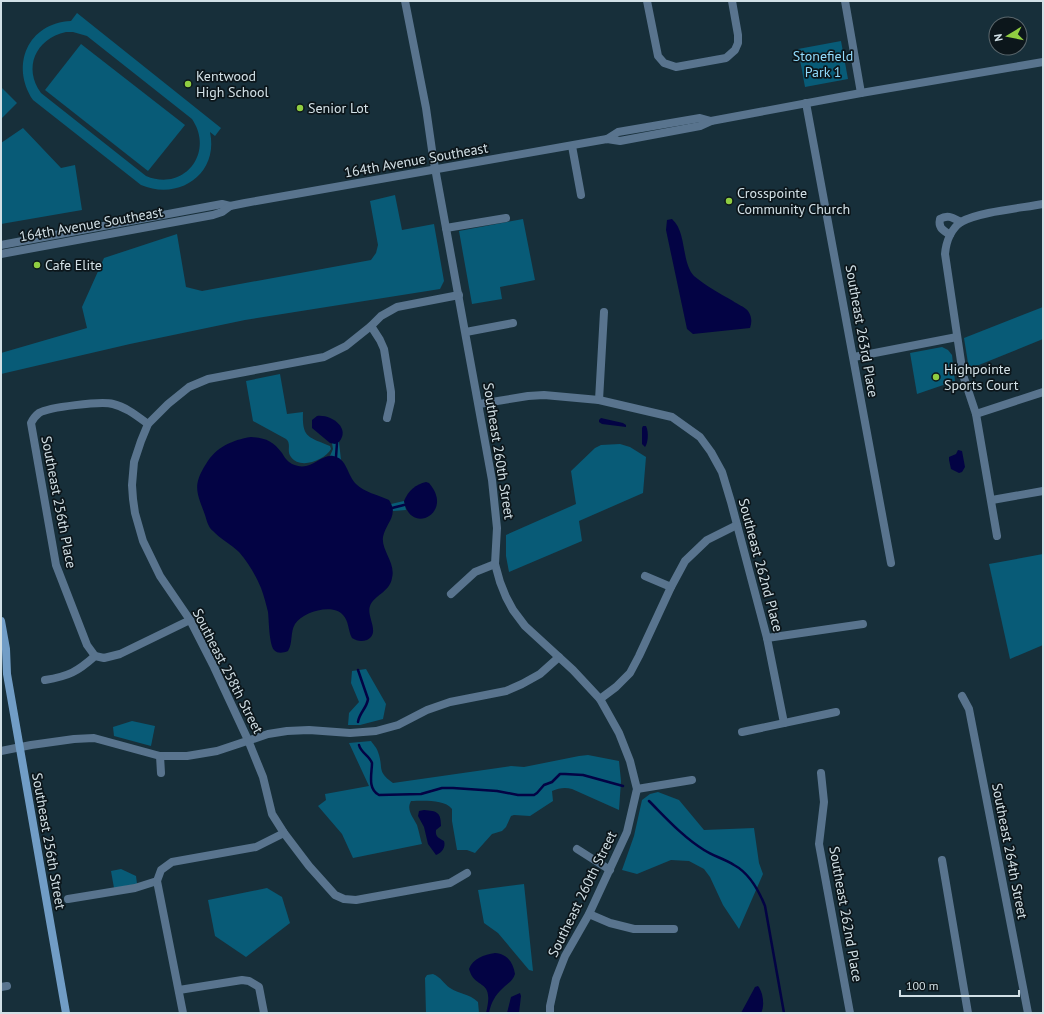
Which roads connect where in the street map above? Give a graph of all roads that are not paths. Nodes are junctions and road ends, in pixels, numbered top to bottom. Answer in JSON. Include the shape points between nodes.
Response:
{"nodes":[{"id":1,"x":405,"y":1,"type":"edge"},
{"id":2,"x":647,"y":1,"type":"edge"},
{"id":3,"x":732,"y":1,"type":"edge"},
{"id":4,"x":845,"y":1,"type":"edge"},
{"id":5,"x":1043,"y":62,"type":"edge"},
{"id":6,"x":861,"y":93,"type":"junction"},
{"id":7,"x":806,"y":103,"type":"junction"},
{"id":8,"x":572,"y":146,"type":"junction"},
{"id":9,"x":436,"y":170,"type":"junction"},
{"id":10,"x":581,"y":195,"type":"dead end"},
{"id":11,"x":1043,"y":204,"type":"edge"},
{"id":12,"x":230,"y":206,"type":"junction"},
{"id":13,"x":506,"y":218,"type":"dead end"},
{"id":14,"x":959,"y":224,"type":"junction"},
{"id":15,"x":446,"y":228,"type":"junction"},
{"id":16,"x":950,"y":235,"type":"junction"},
{"id":17,"x":1,"y":245,"type":"edge"},
{"id":18,"x":1,"y":254,"type":"edge"},
{"id":19,"x":459,"y":295,"type":"junction"},
{"id":20,"x":604,"y":312,"type":"dead end"},
{"id":21,"x":513,"y":323,"type":"dead end"},
{"id":22,"x":371,"y":326,"type":"junction"},
{"id":23,"x":466,"y":332,"type":"junction"},
{"id":24,"x":957,"y":337,"type":"junction"},
{"id":25,"x":854,"y":357,"type":"junction"},
{"id":26,"x":1043,"y":392,"type":"edge"},
{"id":27,"x":599,"y":400,"type":"junction"},
{"id":28,"x":479,"y":404,"type":"junction"},
{"id":29,"x":976,"y":414,"type":"junction"},
{"id":30,"x":386,"y":418,"type":"dead end"},
{"id":31,"x":148,"y":424,"type":"junction"},
{"id":32,"x":1043,"y":491,"type":"edge"},
{"id":33,"x":992,"y":500,"type":"junction"},
{"id":34,"x":737,"y":525,"type":"junction"},
{"id":35,"x":997,"y":536,"type":"dead end"},
{"id":36,"x":891,"y":563,"type":"dead end"},
{"id":37,"x":495,"y":564,"type":"junction"},
{"id":38,"x":645,"y":576,"type":"dead end"},
{"id":39,"x":671,"y":587,"type":"junction"},
{"id":40,"x":451,"y":594,"type":"dead end"},
{"id":41,"x":190,"y":620,"type":"junction"},
{"id":42,"x":1,"y":621,"type":"edge"},
{"id":43,"x":863,"y":624,"type":"dead end"},
{"id":44,"x":767,"y":638,"type":"junction"},
{"id":45,"x":95,"y":656,"type":"junction"},
{"id":46,"x":559,"y":657,"type":"junction"},
{"id":47,"x":1,"y":662,"type":"edge"},
{"id":48,"x":7,"y":674,"type":"junction"},
{"id":49,"x":45,"y":680,"type":"dead end"},
{"id":50,"x":962,"y":696,"type":"dead end"},
{"id":51,"x":600,"y":699,"type":"junction"},
{"id":52,"x":836,"y":712,"type":"dead end"},
{"id":53,"x":784,"y":723,"type":"junction"},
{"id":54,"x":742,"y":732,"type":"dead end"},
{"id":55,"x":248,"y":740,"type":"junction"},
{"id":56,"x":20,"y":747,"type":"junction"},
{"id":57,"x":1,"y":751,"type":"edge"},
{"id":58,"x":160,"y":756,"type":"junction"},
{"id":59,"x":161,"y":773,"type":"dead end"},
{"id":60,"x":821,"y":773,"type":"dead end"},
{"id":61,"x":692,"y":780,"type":"dead end"},
{"id":62,"x":637,"y":789,"type":"junction"},
{"id":63,"x":284,"y":833,"type":"junction"},
{"id":64,"x":577,"y":849,"type":"dead end"},
{"id":65,"x":942,"y":860,"type":"dead end"},
{"id":66,"x":610,"y":870,"type":"junction"},
{"id":67,"x":467,"y":873,"type":"dead end"},
{"id":68,"x":157,"y":881,"type":"junction"},
{"id":69,"x":68,"y":900,"type":"dead end"},
{"id":70,"x":589,"y":914,"type":"junction"},
{"id":71,"x":674,"y":929,"type":"dead end"},
{"id":72,"x":179,"y":990,"type":"junction"},
{"id":73,"x":66,"y":1013,"type":"edge"},
{"id":74,"x":183,"y":1013,"type":"edge"},
{"id":75,"x":264,"y":1013,"type":"edge"},
{"id":76,"x":550,"y":1013,"type":"edge"},
{"id":77,"x":850,"y":1013,"type":"edge"},
{"id":78,"x":968,"y":1013,"type":"edge"},
{"id":79,"x":1028,"y":1013,"type":"edge"}],
"edges":[{"from":1,"to":9,"type":"street","name":"Southeast 260th Street"},
{"from":2,"to":3,"type":"street","via":[[658,56],[664,63],[676,67],[726,58],[735,50],[738,35]]},
{"from":4,"to":6,"type":"street"},
{"from":5,"to":6,"type":"street","name":"164th Avenue Southeast"},
{"from":6,"to":7,"type":"street","name":"164th Avenue Southeast"},
{"from":7,"to":8,"type":"street","name":"164th Avenue Southeast","via":[[620,141],[607,139]]},
{"from":7,"to":25,"type":"street","name":"Southeast 263rd Place"},
{"from":8,"to":9,"type":"street","name":"164th Avenue Southeast"},
{"from":8,"to":10,"type":"street"},
{"from":9,"to":12,"type":"street","name":"164th Avenue Southeast"},
{"from":9,"to":15,"type":"street","name":"Southeast 260th Street"},
{"from":11,"to":14,"type":"street","via":[[975,217]]},
{"from":12,"to":17,"type":"street","name":"164th Avenue Southeast","via":[[222,204]]},
{"from":12,"to":18,"type":"street","name":"164th Avenue Southeast","via":[[213,215]]},
{"from":13,"to":15,"type":"street"},
{"from":14,"to":16,"type":"street"},
{"from":14,"to":16,"type":"street","via":[[950,217],[940,219],[939,226]]},
{"from":15,"to":19,"type":"street","name":"Southeast 260th Street"},
{"from":16,"to":24,"type":"street","via":[[945,254]]},
{"from":19,"to":22,"type":"street","via":[[397,307],[381,316]]},
{"from":19,"to":23,"type":"street","name":"Southeast 260th Street"},
{"from":20,"to":27,"type":"street"},
{"from":21,"to":23,"type":"street"},
{"from":22,"to":30,"type":"street","via":[[384,349],[391,392]]},
{"from":22,"to":31,"type":"street","via":[[346,346],[324,357],[208,379],[179,394]]},
{"from":23,"to":28,"type":"street","name":"Southeast 260th Street"},
{"from":24,"to":25,"type":"street"},
{"from":24,"to":29,"type":"street","via":[[962,375]]},
{"from":25,"to":36,"type":"street","name":"Southeast 263rd Place"},
{"from":26,"to":29,"type":"street"},
{"from":27,"to":28,"type":"street","name":"Southeast 262nd Place","via":[[544,395]]},
{"from":27,"to":34,"type":"street","name":"Southeast 262nd Place","via":[[672,417],[700,438],[722,472]]},
{"from":28,"to":37,"type":"street","name":"Southeast 260th Street","via":[[494,492],[497,528]]},
{"from":29,"to":33,"type":"street"},
{"from":31,"to":41,"type":"street","name":"Southeast 258th Street","via":[[134,462],[132,486],[135,513],[151,560]]},
{"from":31,"to":45,"type":"street","name":"Southeast 256th Place","via":[[127,409],[99,403],[47,410],[38,414],[31,423],[56,565],[87,645]]},
{"from":32,"to":33,"type":"street"},
{"from":33,"to":35,"type":"street"},
{"from":34,"to":39,"type":"street","via":[[707,540],[697,549],[685,561]]},
{"from":34,"to":44,"type":"street","name":"Southeast 262nd Place"},
{"from":37,"to":40,"type":"street","via":[[475,572]]},
{"from":37,"to":46,"type":"street","name":"Southeast 260th Street","via":[[513,610],[525,626]]},
{"from":38,"to":39,"type":"street"},
{"from":39,"to":51,"type":"street","via":[[630,673]]},
{"from":41,"to":45,"type":"street","via":[[120,654],[104,658]]},
{"from":41,"to":55,"type":"street","name":"Southeast 258th Street"},
{"from":42,"to":48,"type":"main road","name":"Southeast 256th Street"},
{"from":43,"to":44,"type":"street"},
{"from":44,"to":53,"type":"street","name":"Southeast 262nd Place"},
{"from":45,"to":49,"type":"street","via":[[69,675]]},
{"from":46,"to":51,"type":"street","name":"Southeast 260th Street"},
{"from":46,"to":55,"type":"street","via":[[540,674],[506,691],[450,702],[398,725],[376,731],[287,731]]},
{"from":47,"to":48,"type":"main road","name":"Southeast 256th Street"},
{"from":48,"to":56,"type":"main road","name":"Southeast 256th Street"},
{"from":50,"to":79,"type":"street","name":"Southeast 264th Street","via":[[969,709]]},
{"from":51,"to":62,"type":"street","name":"Southeast 260th Street","via":[[619,733]]},
{"from":52,"to":53,"type":"street"},
{"from":53,"to":54,"type":"street"},
{"from":55,"to":58,"type":"street","via":[[217,751],[188,756]]},
{"from":55,"to":63,"type":"street","name":"Southeast 258th Street","via":[[263,777],[272,814]]},
{"from":56,"to":57,"type":"street"},
{"from":56,"to":58,"type":"street","via":[[74,738],[94,738]]},
{"from":56,"to":73,"type":"main road","name":"Southeast 256th Street"},
{"from":58,"to":59,"type":"street"},
{"from":60,"to":77,"type":"street","name":"Southeast 262nd Place","via":[[824,802],[819,844]]},
{"from":61,"to":62,"type":"street"},
{"from":62,"to":66,"type":"street","name":"Southeast 260th Street","via":[[627,832]]},
{"from":63,"to":67,"type":"street","name":"Southeast 258th Street","via":[[335,895],[344,899],[356,900],[450,883]]},
{"from":63,"to":68,"type":"street","via":[[256,847],[172,862],[161,870]]},
{"from":64,"to":66,"type":"street"},
{"from":65,"to":78,"type":"street"},
{"from":66,"to":70,"type":"street","name":"Southeast 260th Street"},
{"from":68,"to":69,"type":"street","via":[[136,888]]},
{"from":68,"to":72,"type":"street"},
{"from":70,"to":71,"type":"street","via":[[634,929]]},
{"from":70,"to":76,"type":"street","name":"Southeast 260th Street","via":[[565,956],[556,979]]},
{"from":72,"to":74,"type":"street"},
{"from":72,"to":75,"type":"street","via":[[249,981],[259,987]]}]}
